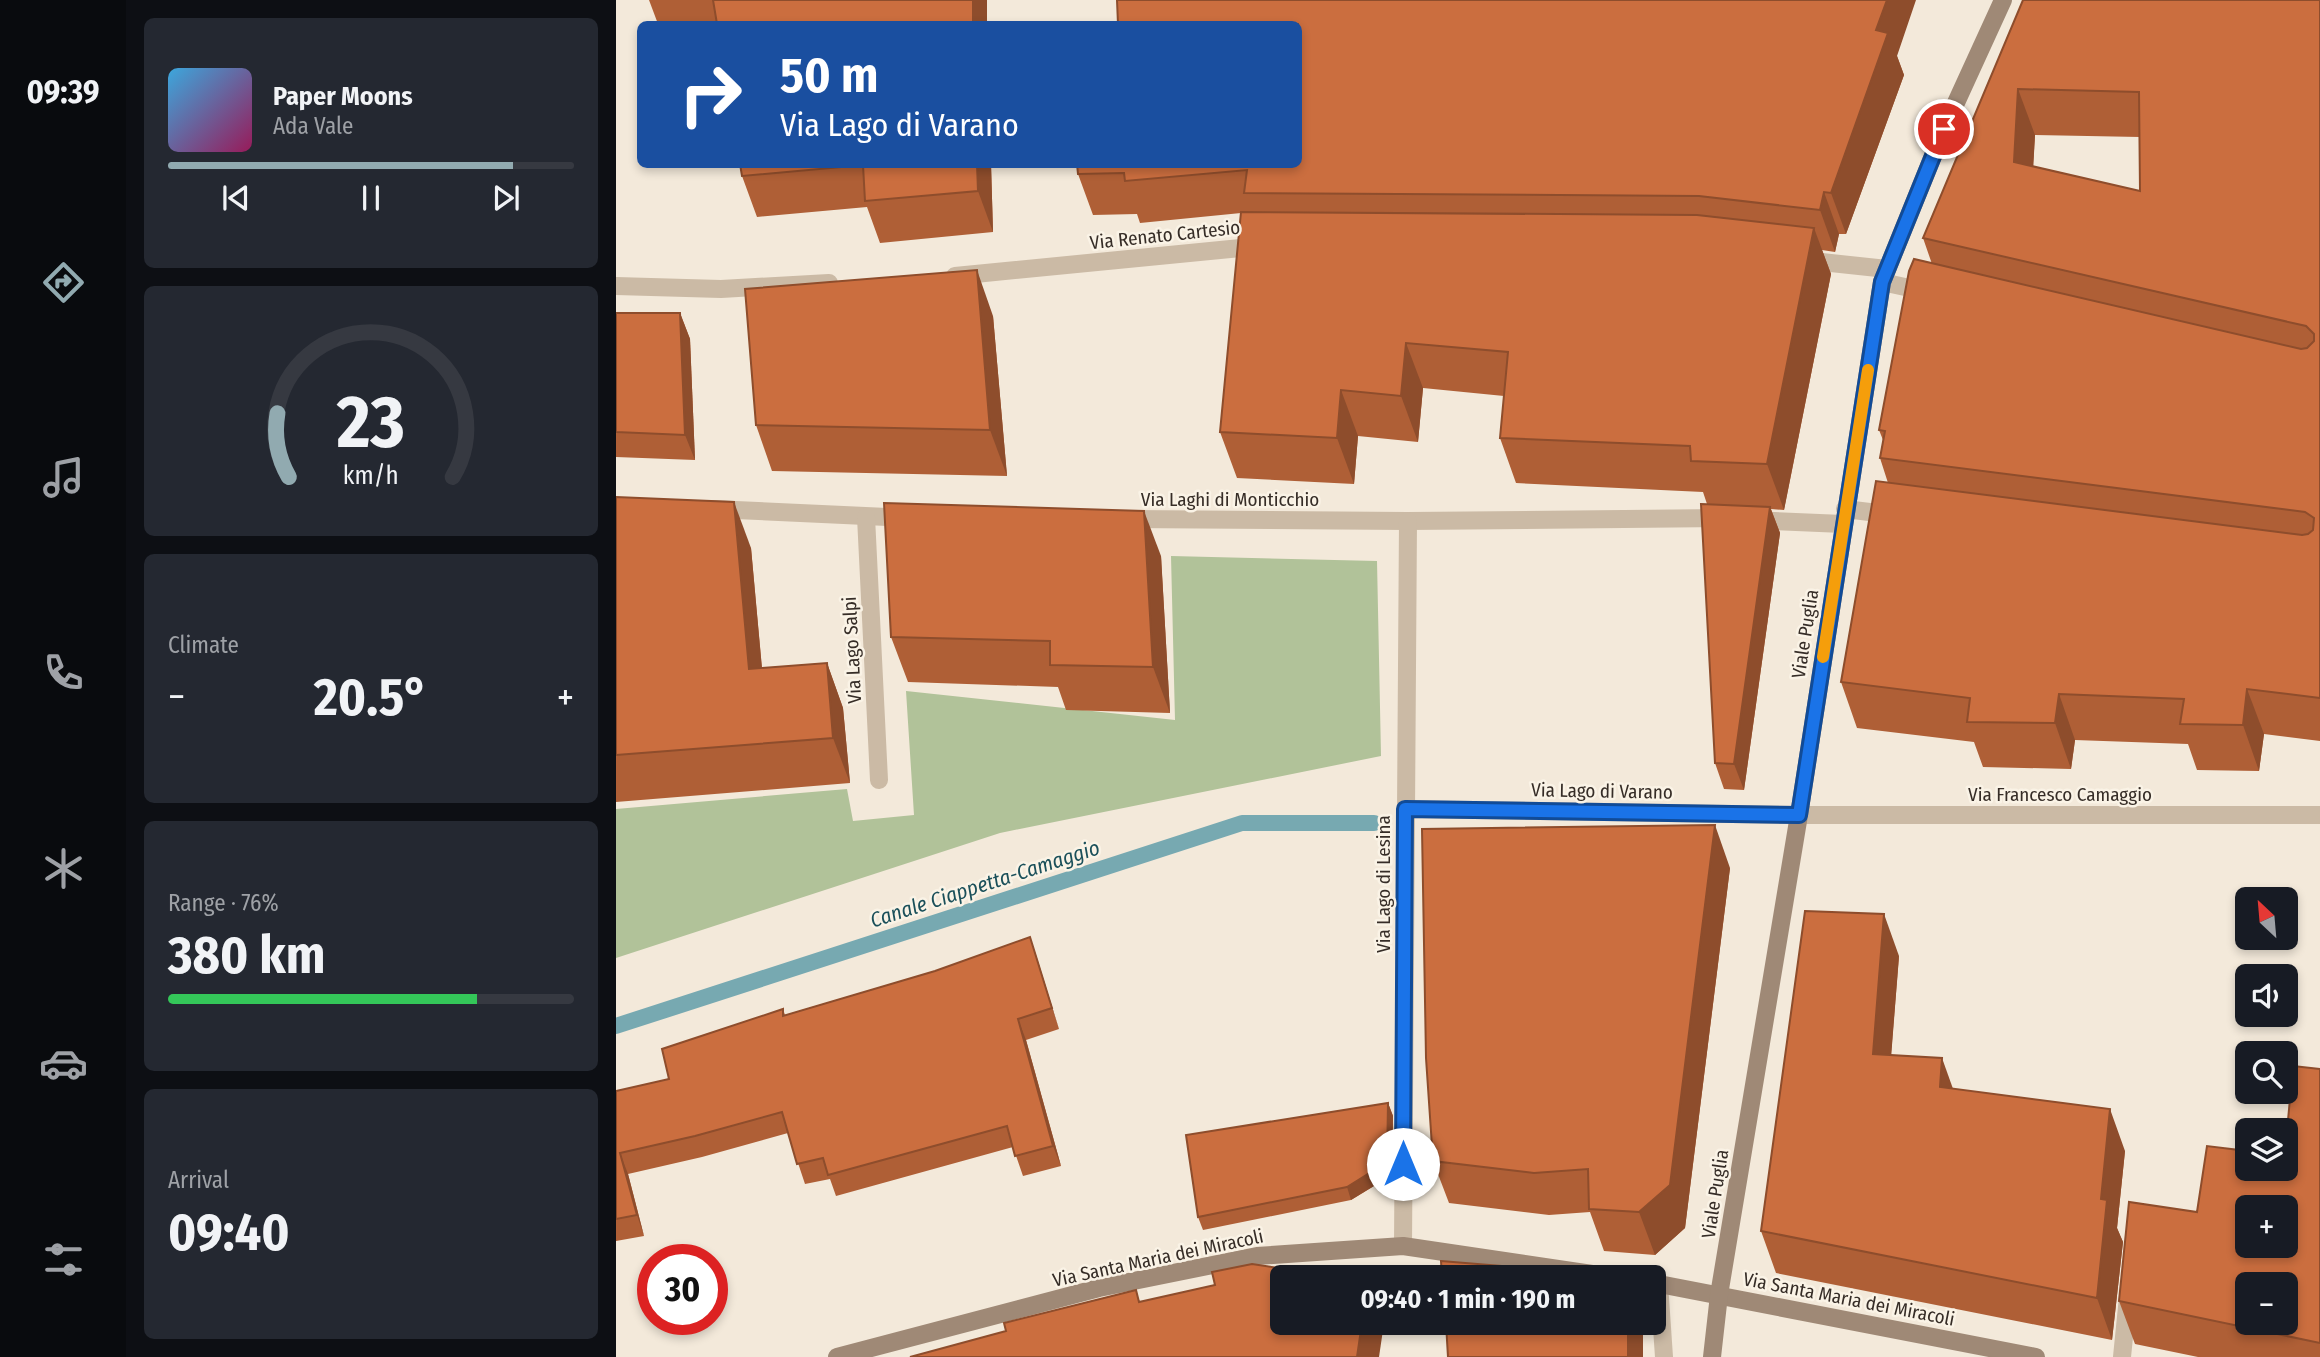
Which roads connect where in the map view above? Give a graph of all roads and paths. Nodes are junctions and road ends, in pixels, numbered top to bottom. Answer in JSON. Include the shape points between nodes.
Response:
{"nodes":[{"id":1,"x":2003,"y":0,"type":"edge"},
{"id":2,"x":1274,"y":246,"type":"edge"},
{"id":3,"x":1780,"y":257,"type":"edge"},
{"id":4,"x":1884,"y":275,"type":"junction"},
{"id":5,"x":937,"y":277,"type":"edge"},
{"id":6,"x":842,"y":282,"type":"edge"},
{"id":7,"x":616,"y":286,"type":"edge"},
{"id":8,"x":1948,"y":297,"type":"edge"},
{"id":9,"x":699,"y":509,"type":"edge"},
{"id":10,"x":866,"y":517,"type":"junction"},
{"id":11,"x":1844,"y":517,"type":"junction"},
{"id":12,"x":922,"y":518,"type":"edge"},
{"id":13,"x":1913,"y":518,"type":"edge"},
{"id":14,"x":1102,"y":519,"type":"edge"},
{"id":15,"x":1408,"y":521,"type":"junction"},
{"id":16,"x":879,"y":780,"type":"dead end"},
{"id":17,"x":1405,"y":809,"type":"junction"},
{"id":18,"x":1799,"y":815,"type":"junction"},
{"id":19,"x":2320,"y":815,"type":"edge"},
{"id":20,"x":1403,"y":1246,"type":"junction"},
{"id":21,"x":1531,"y":1265,"type":"edge"},
{"id":22,"x":2130,"y":1280,"type":"edge"},
{"id":23,"x":1666,"y":1285,"type":"edge"},
{"id":24,"x":1719,"y":1295,"type":"junction"},
{"id":25,"x":1662,"y":1335,"type":"edge"},
{"id":26,"x":837,"y":1357,"type":"edge"},
{"id":27,"x":1664,"y":1357,"type":"edge"},
{"id":28,"x":1712,"y":1357,"type":"edge"},
{"id":29,"x":2036,"y":1357,"type":"edge"},
{"id":30,"x":2122,"y":1357,"type":"edge"}],
"edges":[{"from":1,"to":4,"type":"main road","name":"Viale Puglia"},
{"from":2,"to":5,"type":"street","name":"Via Renato Cartesio"},
{"from":3,"to":4,"type":"street"},
{"from":4,"to":8,"type":"street"},
{"from":4,"to":11,"type":"main road","name":"Viale Puglia"},
{"from":6,"to":7,"type":"street","via":[[721,289]]},
{"from":9,"to":10,"type":"street"},
{"from":10,"to":12,"type":"street"},
{"from":10,"to":16,"type":"street","name":"Via Lago Salpi"},
{"from":11,"to":13,"type":"street","name":"Via Laghi di Monticchio"},
{"from":11,"to":15,"type":"street","name":"Via Laghi di Monticchio"},
{"from":11,"to":18,"type":"main road","name":"Viale Puglia"},
{"from":14,"to":15,"type":"street","name":"Via Laghi di Monticchio"},
{"from":15,"to":17,"type":"street","name":"Via Lago di Lesina"},
{"from":17,"to":18,"type":"street","name":"Via Lago di Varano"},
{"from":17,"to":20,"type":"street","name":"Via Lago di Lesina"},
{"from":18,"to":19,"type":"street","name":"Via Francesco Camaggio"},
{"from":18,"to":24,"type":"main road","name":"Viale Puglia"},
{"from":20,"to":21,"type":"main road","name":"Via Santa Maria dei Miracoli"},
{"from":20,"to":26,"type":"main road","name":"Via Santa Maria dei Miracoli","via":[[1257,1256],[1099,1288]]},
{"from":22,"to":30,"type":"street"},
{"from":23,"to":24,"type":"main road","name":"Via Santa Maria dei Miracoli"},
{"from":24,"to":28,"type":"main road","name":"Viale Puglia"},
{"from":24,"to":29,"type":"main road","name":"Via Santa Maria dei Miracoli"},
{"from":25,"to":27,"type":"street"}]}
